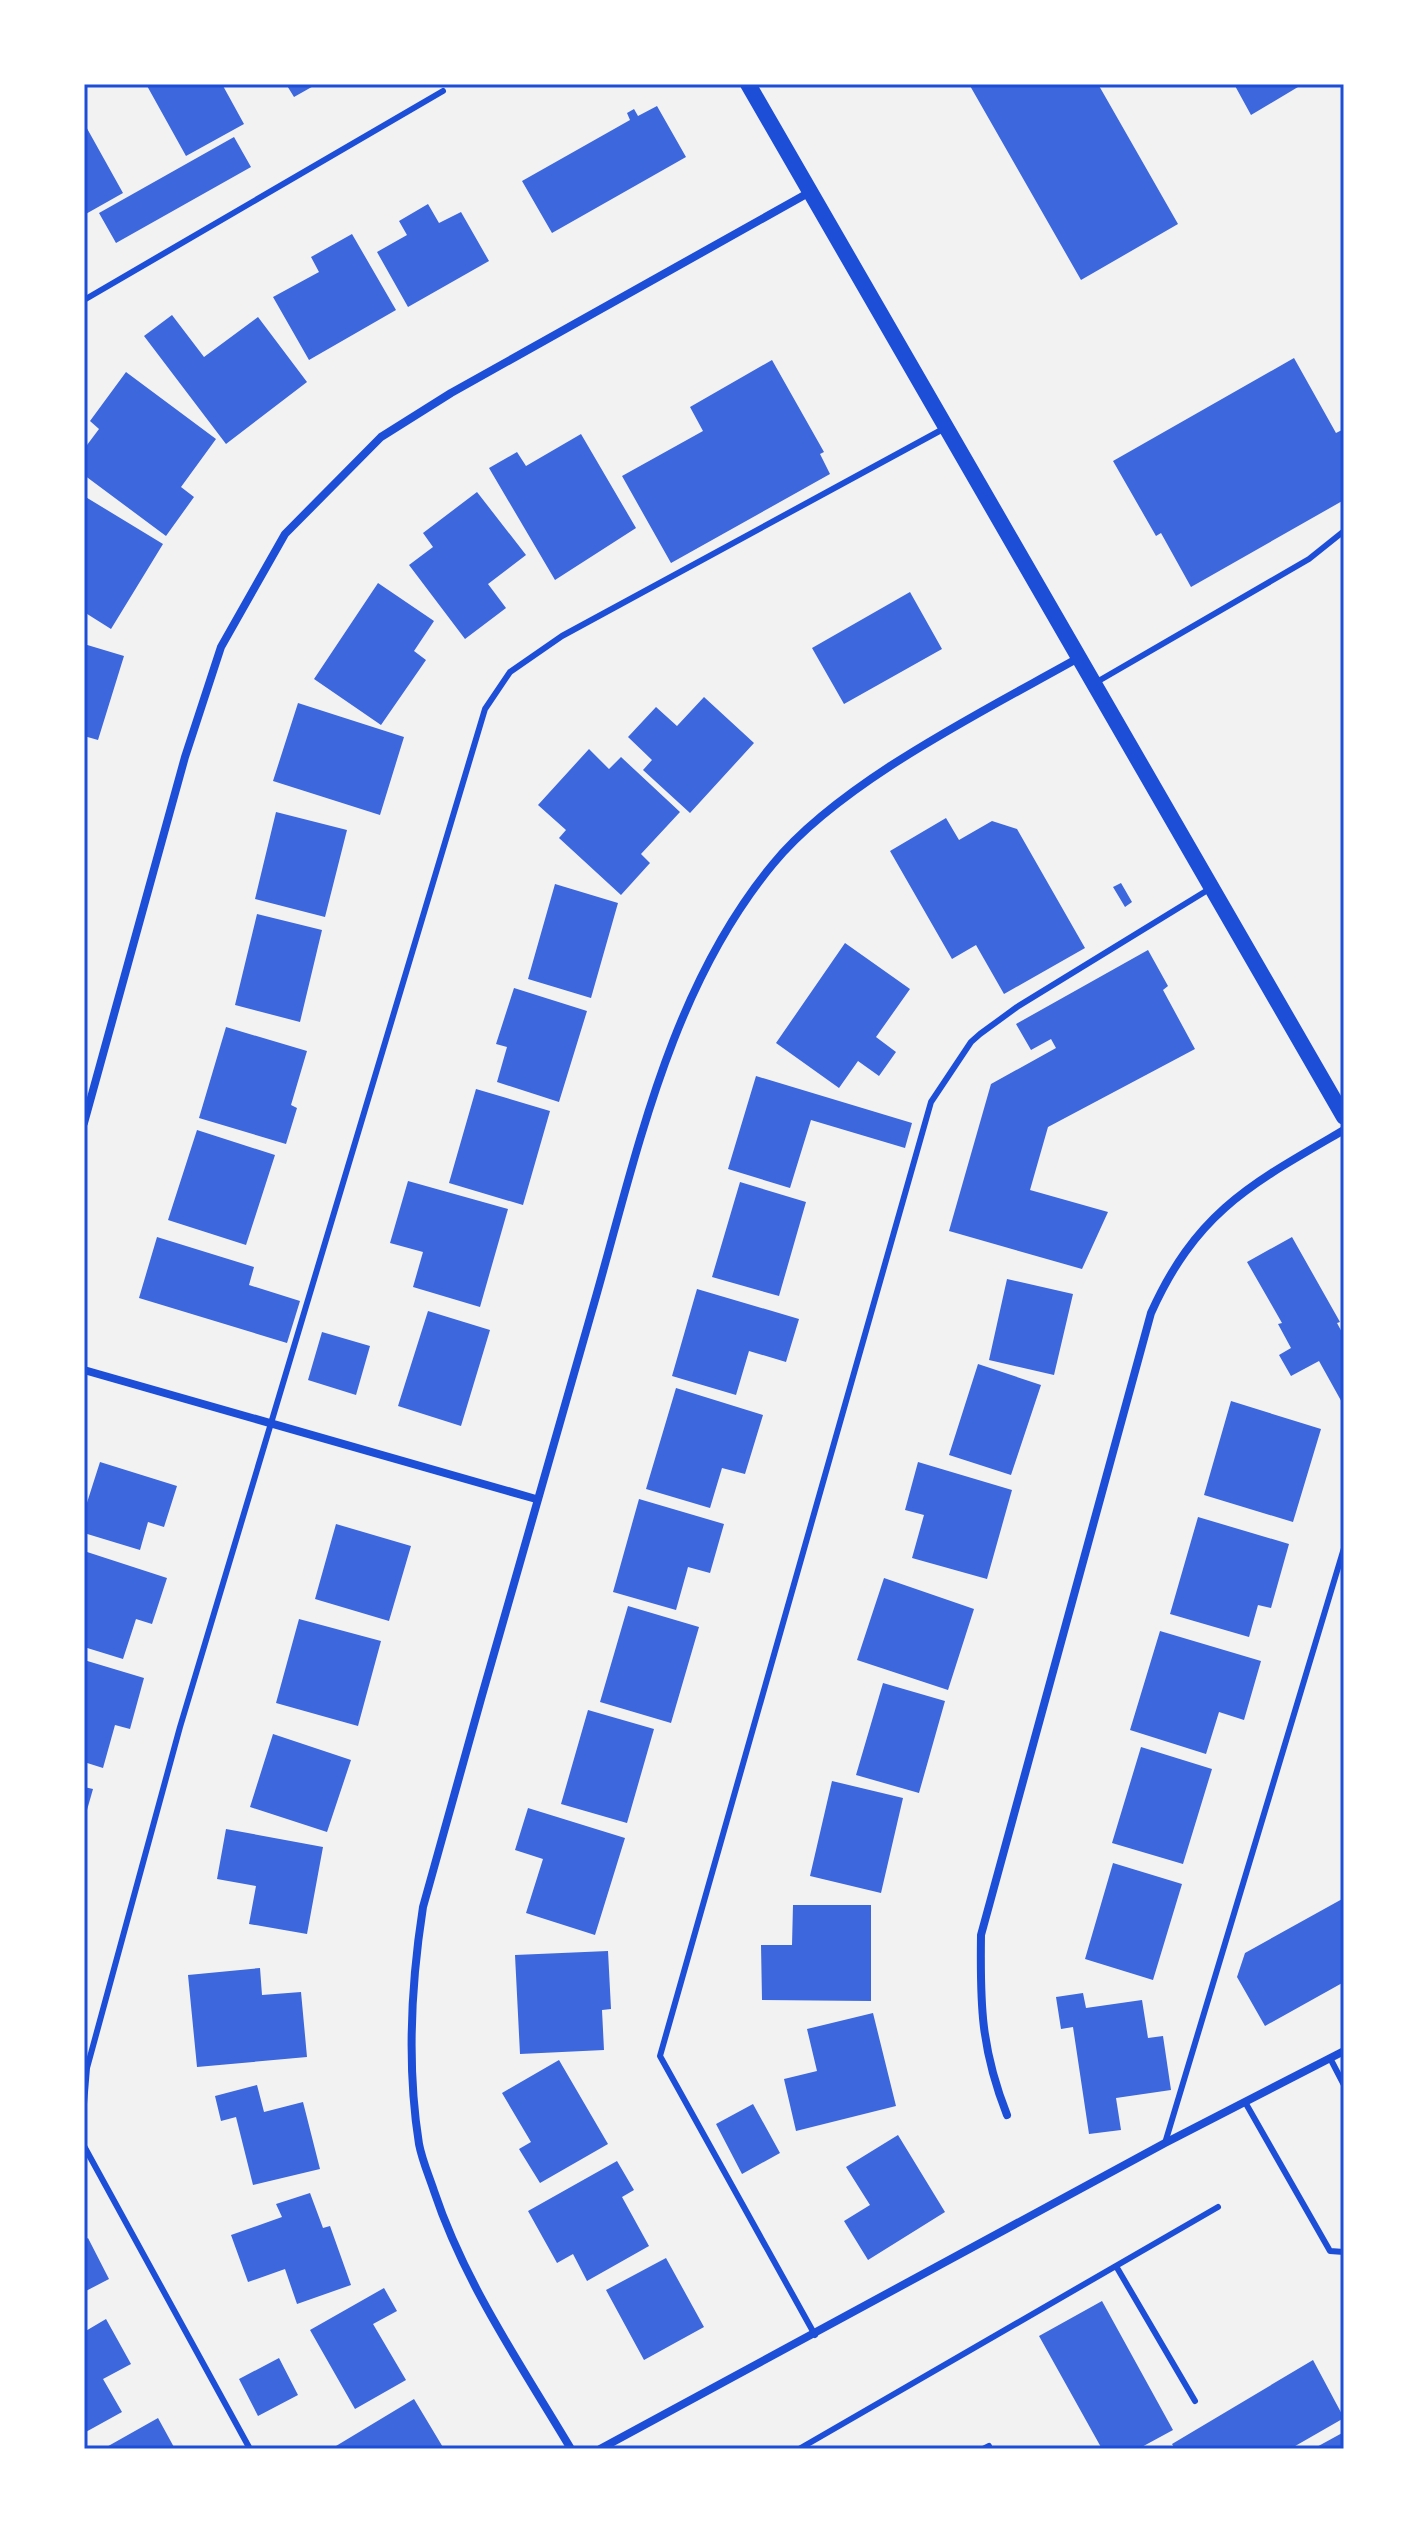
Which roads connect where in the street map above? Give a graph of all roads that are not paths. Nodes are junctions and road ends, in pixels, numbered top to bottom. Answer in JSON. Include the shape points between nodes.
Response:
{"nodes":[{"id":1,"x":748,"y":84,"type":"edge"},
{"id":2,"x":443,"y":91,"type":"dead end"},
{"id":3,"x":810,"y":192,"type":"junction"},
{"id":4,"x":84,"y":300,"type":"edge"},
{"id":5,"x":947,"y":427,"type":"junction"},
{"id":6,"x":1344,"y":531,"type":"edge"},
{"id":7,"x":1080,"y":657,"type":"junction"},
{"id":8,"x":1095,"y":683,"type":"junction"},
{"id":9,"x":1213,"y":887,"type":"junction"},
{"id":10,"x":1344,"y":1117,"type":"edge"},
{"id":11,"x":84,"y":1123,"type":"edge"},
{"id":12,"x":1344,"y":1130,"type":"edge"},
{"id":13,"x":84,"y":1370,"type":"edge"},
{"id":14,"x":271,"y":1426,"type":"junction"},
{"id":15,"x":536,"y":1499,"type":"junction"},
{"id":16,"x":1344,"y":1548,"type":"edge"},
{"id":17,"x":1344,"y":2051,"type":"edge"},
{"id":18,"x":1330,"y":2058,"type":"junction"},
{"id":19,"x":1344,"y":2085,"type":"edge"},
{"id":20,"x":1245,"y":2102,"type":"junction"},
{"id":21,"x":84,"y":2104,"type":"edge"},
{"id":22,"x":1007,"y":2115,"type":"dead end"},
{"id":23,"x":1165,"y":2143,"type":"junction"},
{"id":24,"x":84,"y":2146,"type":"edge"},
{"id":25,"x":1218,"y":2207,"type":"dead end"},
{"id":26,"x":1344,"y":2252,"type":"edge"},
{"id":27,"x":1116,"y":2266,"type":"junction"},
{"id":28,"x":815,"y":2335,"type":"junction"},
{"id":29,"x":1195,"y":2401,"type":"dead end"},
{"id":30,"x":250,"y":2449,"type":"edge"},
{"id":31,"x":571,"y":2449,"type":"edge"},
{"id":32,"x":600,"y":2449,"type":"edge"},
{"id":33,"x":799,"y":2449,"type":"edge"}],
"edges":[{"from":1,"to":3,"type":"main road"},
{"from":2,"to":4,"type":"lane"},
{"from":3,"to":5,"type":"main road"},
{"from":3,"to":11,"type":"street","via":[[381,437],[285,534],[221,647],[185,757]]},
{"from":5,"to":7,"type":"main road"},
{"from":5,"to":14,"type":"lane","via":[[575,629],[510,672],[485,709]]},
{"from":6,"to":8,"type":"lane","via":[[1309,559]]},
{"from":7,"to":8,"type":"main road"},
{"from":7,"to":15,"type":"street","via":[[876,776],[819,819],[774,862],[708,960],[657,1089]]},
{"from":8,"to":9,"type":"main road"},
{"from":9,"to":10,"type":"main road"},
{"from":9,"to":28,"type":"lane","via":[[980,1034],[931,1102],[664,2040],[660,2056]]},
{"from":12,"to":22,"type":"street","via":[[1259,1180],[1203,1225],[1170,1271],[1151,1313],[981,1935],[980,2007],[989,2070]]},
{"from":13,"to":14,"type":"street"},
{"from":14,"to":15,"type":"street"},
{"from":14,"to":21,"type":"lane","via":[[172,1756],[87,2068]]},
{"from":15,"to":31,"type":"street","via":[[423,1907],[413,1971],[415,2074],[419,2146],[446,2227],[485,2305]]},
{"from":16,"to":23,"type":"lane"},
{"from":17,"to":18,"type":"street"},
{"from":18,"to":19,"type":"lane"},
{"from":18,"to":20,"type":"street"},
{"from":20,"to":23,"type":"street"},
{"from":20,"to":26,"type":"lane","via":[[1330,2251]]},
{"from":23,"to":28,"type":"street"},
{"from":24,"to":30,"type":"lane"},
{"from":25,"to":27,"type":"lane"},
{"from":27,"to":29,"type":"lane"},
{"from":27,"to":33,"type":"lane"},
{"from":28,"to":32,"type":"street"}]}
